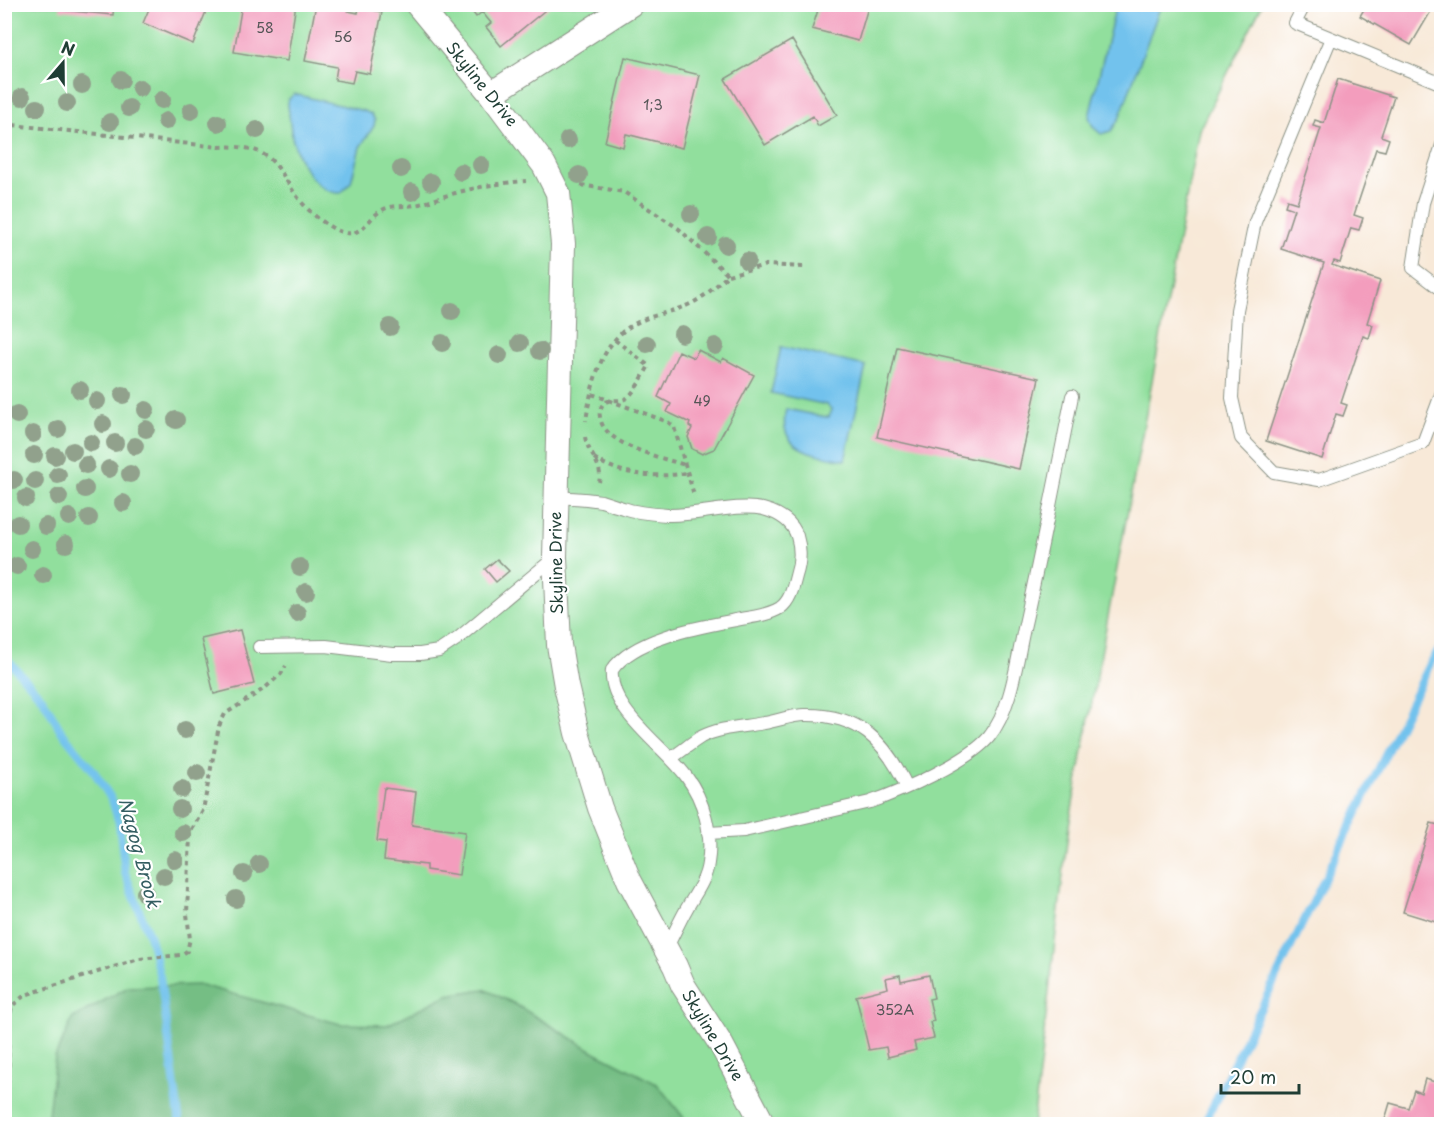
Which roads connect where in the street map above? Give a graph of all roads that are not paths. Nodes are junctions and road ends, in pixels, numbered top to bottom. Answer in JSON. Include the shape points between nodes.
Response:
{"nodes":[{"id":1,"x":417,"y":4,"type":"edge"},
{"id":2,"x":631,"y":4,"type":"edge"},
{"id":3,"x":1305,"y":4,"type":"edge"},
{"id":4,"x":1331,"y":38,"type":"junction"},
{"id":5,"x":1442,"y":84,"type":"edge"},
{"id":6,"x":491,"y":94,"type":"junction"},
{"id":7,"x":1441,"y":149,"type":"edge"},
{"id":8,"x":1442,"y":290,"type":"edge"},
{"id":9,"x":1442,"y":392,"type":"edge"},
{"id":10,"x":1072,"y":396,"type":"dead end"},
{"id":11,"x":555,"y":497,"type":"junction"},
{"id":12,"x":555,"y":557,"type":"junction"},
{"id":13,"x":259,"y":647,"type":"dead end"},
{"id":14,"x":671,"y":758,"type":"junction"},
{"id":15,"x":907,"y":787,"type":"junction"},
{"id":16,"x":708,"y":833,"type":"junction"},
{"id":17,"x":666,"y":949,"type":"junction"},
{"id":18,"x":763,"y":1125,"type":"edge"}],
"edges":[{"from":1,"to":6,"type":"street","name":"Skyline Drive"},
{"from":2,"to":6,"type":"street"},
{"from":3,"to":4,"type":"lane","via":[[1295,23]]},
{"from":4,"to":5,"type":"lane"},
{"from":4,"to":9,"type":"lane","via":[[1255,222],[1237,310],[1232,398],[1241,438],[1274,472],[1319,480],[1423,443]]},
{"from":6,"to":11,"type":"street","name":"Skyline Drive","via":[[531,146],[558,193],[563,243]]},
{"from":7,"to":8,"type":"lane","via":[[1423,203],[1413,268]]},
{"from":10,"to":15,"type":"lane","via":[[1012,682],[999,720],[977,749]]},
{"from":11,"to":12,"type":"street","name":"Skyline Drive"},
{"from":11,"to":14,"type":"lane","via":[[594,500],[669,515],[753,507],[783,517],[798,538],[799,567],[788,600],[779,609],[662,638],[635,650],[612,670],[612,688],[623,707]]},
{"from":12,"to":13,"type":"lane","via":[[439,651],[392,654],[326,646]]},
{"from":12,"to":17,"type":"street","name":"Skyline Drive","via":[[559,645],[577,733],[629,880]]},
{"from":14,"to":15,"type":"lane","via":[[701,737],[718,731],[802,715],[823,716],[842,720],[875,737],[896,763]]},
{"from":14,"to":16,"type":"lane","via":[[696,791]]},
{"from":15,"to":16,"type":"lane","via":[[842,810],[744,831]]},
{"from":16,"to":17,"type":"lane","via":[[705,876]]},
{"from":17,"to":18,"type":"street","name":"Skyline Drive"}]}
